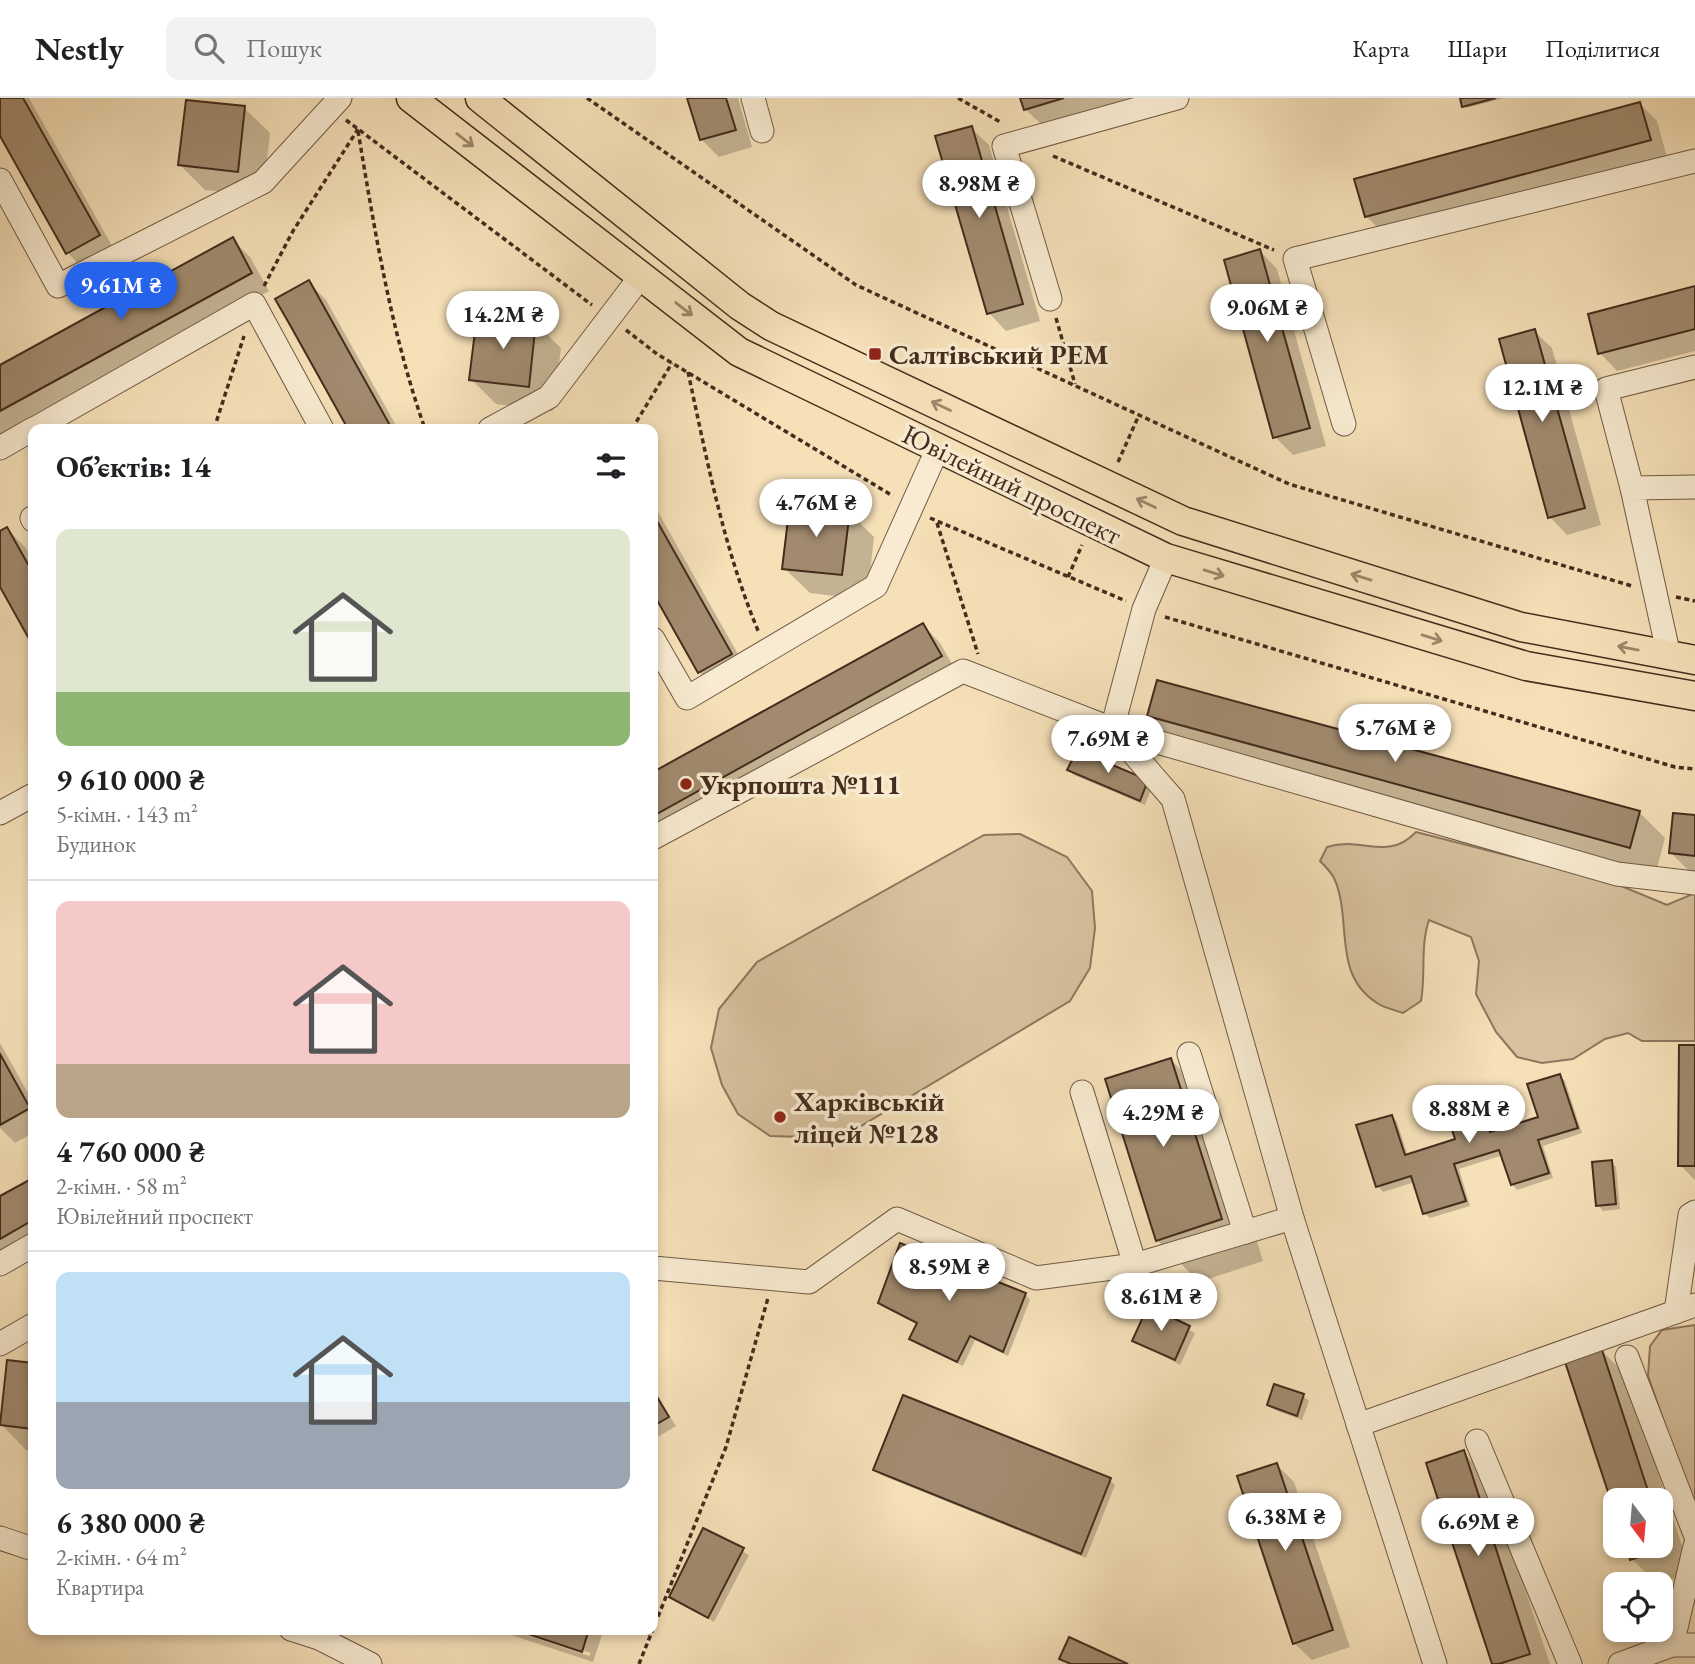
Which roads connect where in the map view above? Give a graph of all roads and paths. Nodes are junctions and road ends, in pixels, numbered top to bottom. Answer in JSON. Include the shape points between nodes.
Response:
{"nodes":[{"id":1,"x":340,"y":98,"type":"edge"},
{"id":2,"x":411,"y":98,"type":"edge"},
{"id":3,"x":480,"y":98,"type":"edge"},
{"id":4,"x":587,"y":98,"type":"edge"},
{"id":5,"x":753,"y":98,"type":"edge"},
{"id":6,"x":958,"y":98,"type":"edge"},
{"id":7,"x":1177,"y":98,"type":"edge"},
{"id":8,"x":762,"y":131,"type":"dead end"},
{"id":9,"x":1023,"y":140,"type":"junction"},
{"id":10,"x":1695,"y":161,"type":"edge"},
{"id":11,"x":0,"y":180,"type":"edge"},
{"id":12,"x":1295,"y":259,"type":"junction"},
{"id":13,"x":641,"y":275,"type":"junction"},
{"id":14,"x":1050,"y":299,"type":"joint"},
{"id":15,"x":254,"y":304,"type":"junction"},
{"id":16,"x":672,"y":363,"type":"dead end"},
{"id":17,"x":1695,"y":367,"type":"edge"},
{"id":18,"x":688,"y":372,"type":"dead end"},
{"id":19,"x":1075,"y":384,"type":"junction"},
{"id":20,"x":1139,"y":415,"type":"junction"},
{"id":21,"x":43,"y":424,"type":"edge"},
{"id":22,"x":216,"y":424,"type":"edge"},
{"id":23,"x":319,"y":424,"type":"edge"},
{"id":24,"x":423,"y":424,"type":"edge"},
{"id":25,"x":499,"y":424,"type":"edge"},
{"id":26,"x":635,"y":424,"type":"edge"},
{"id":27,"x":1344,"y":424,"type":"dead end"},
{"id":28,"x":28,"y":432,"type":"edge"},
{"id":29,"x":0,"y":448,"type":"edge"},
{"id":30,"x":938,"y":448,"type":"junction"},
{"id":31,"x":1117,"y":464,"type":"dead end"},
{"id":32,"x":1695,"y":487,"type":"edge"},
{"id":33,"x":1632,"y":488,"type":"junction"},
{"id":34,"x":1183,"y":521,"type":"junction"},
{"id":35,"x":937,"y":523,"type":"dead end"},
{"id":36,"x":1082,"y":545,"type":"dead end"},
{"id":37,"x":1166,"y":558,"type":"junction"},
{"id":38,"x":1068,"y":577,"type":"dead end"},
{"id":39,"x":1655,"y":593,"type":"junction"},
{"id":40,"x":1695,"y":601,"type":"edge"},
{"id":41,"x":658,"y":648,"type":"edge"},
{"id":42,"x":766,"y":651,"type":"junction"},
{"id":43,"x":1682,"y":658,"type":"edge"},
{"id":44,"x":978,"y":677,"type":"junction"},
{"id":45,"x":1695,"y":696,"type":"edge"},
{"id":46,"x":1112,"y":729,"type":"junction"},
{"id":47,"x":28,"y":797,"type":"edge"},
{"id":48,"x":0,"y":813,"type":"edge"},
{"id":49,"x":658,"y":835,"type":"edge"},
{"id":50,"x":1695,"y":883,"type":"edge"},
{"id":51,"x":1189,"y":1054,"type":"dead end"},
{"id":52,"x":1082,"y":1092,"type":"dead end"},
{"id":53,"x":1695,"y":1212,"type":"edge"},
{"id":54,"x":1292,"y":1218,"type":"junction"},
{"id":55,"x":1245,"y":1232,"type":"junction"},
{"id":56,"x":28,"y":1248,"type":"edge"},
{"id":57,"x":0,"y":1264,"type":"edge"},
{"id":58,"x":1135,"y":1265,"type":"junction"},
{"id":59,"x":658,"y":1268,"type":"edge"},
{"id":60,"x":774,"y":1279,"type":"junction"},
{"id":61,"x":1686,"y":1308,"type":"edge"},
{"id":62,"x":28,"y":1328,"type":"edge"},
{"id":63,"x":0,"y":1344,"type":"edge"},
{"id":64,"x":1627,"y":1357,"type":"dead end"},
{"id":65,"x":1358,"y":1424,"type":"junction"},
{"id":66,"x":1477,"y":1441,"type":"dead end"},
{"id":67,"x":1695,"y":1534,"type":"edge"},
{"id":68,"x":0,"y":1538,"type":"edge"},
{"id":69,"x":1695,"y":1546,"type":"edge"},
{"id":70,"x":28,"y":1547,"type":"edge"},
{"id":71,"x":658,"y":1617,"type":"edge"},
{"id":72,"x":310,"y":1635,"type":"edge"},
{"id":73,"x":651,"y":1635,"type":"edge"},
{"id":74,"x":1695,"y":1645,"type":"edge"},
{"id":75,"x":1672,"y":1646,"type":"junction"},
{"id":76,"x":370,"y":1664,"type":"edge"},
{"id":77,"x":639,"y":1664,"type":"edge"},
{"id":78,"x":1435,"y":1664,"type":"edge"},
{"id":79,"x":1570,"y":1664,"type":"edge"},
{"id":80,"x":1620,"y":1664,"type":"edge"}],
"edges":[{"from":1,"to":11,"type":"street","via":[[263,182],[58,286]]},
{"from":2,"to":13,"type":"main road","name":"Ювілейний проспект","one_way":true},
{"from":34,"to":3,"type":"main road","name":"Ювілейний проспект","one_way":true,"via":[[772,326],[740,306]]},
{"from":4,"to":19,"type":"path","via":[[856,285]]},
{"from":5,"to":8,"type":"street"},
{"from":6,"to":9,"type":"path"},
{"from":7,"to":9,"type":"street"},
{"from":9,"to":12,"type":"path"},
{"from":9,"to":14,"type":"street","via":[[1004,146]]},
{"from":10,"to":12,"type":"street"},
{"from":12,"to":27,"type":"street"},
{"from":13,"to":25,"type":"street","via":[[549,397]]},
{"from":13,"to":30,"type":"main road","name":"Ювілейний проспект","one_way":true,"via":[[739,352]]},
{"from":14,"to":19,"type":"path"},
{"from":15,"to":21,"type":"street"},
{"from":15,"to":22,"type":"path"},
{"from":15,"to":23,"type":"street"},
{"from":15,"to":24,"type":"path","via":[[293,231],[358,129],[403,365]]},
{"from":16,"to":26,"type":"path"},
{"from":17,"to":33,"type":"street","via":[[1606,389]]},
{"from":18,"to":42,"type":"path","via":[[712,485],[742,592]]},
{"from":19,"to":20,"type":"path"},
{"from":20,"to":31,"type":"path"},
{"from":20,"to":39,"type":"path","via":[[1289,484]]},
{"from":28,"to":29,"type":"street"},
{"from":30,"to":37,"type":"main road","name":"Ювілейний проспект"},
{"from":30,"to":42,"type":"street","via":[[876,586]]},
{"from":32,"to":33,"type":"street"},
{"from":33,"to":39,"type":"street"},
{"from":34,"to":37,"type":"main road"},
{"from":43,"to":34,"type":"main road","name":"Ювілейний проспект","one_way":true,"via":[[1521,627]]},
{"from":35,"to":44,"type":"path","via":[[978,646]]},
{"from":36,"to":38,"type":"path"},
{"from":37,"to":45,"type":"main road","name":"Ювілейний проспект","one_way":true,"via":[[1526,666]]},
{"from":37,"to":46,"type":"street","via":[[1144,609]]},
{"from":39,"to":40,"type":"path"},
{"from":39,"to":43,"type":"street"},
{"from":41,"to":42,"type":"street","via":[[687,698]]},
{"from":44,"to":46,"type":"street"},
{"from":44,"to":49,"type":"street","via":[[962,671]]},
{"from":46,"to":50,"type":"street","via":[[1617,874]]},
{"from":46,"to":54,"type":"street","via":[[1172,799]]},
{"from":47,"to":48,"type":"street"},
{"from":51,"to":55,"type":"street"},
{"from":52,"to":58,"type":"street"},
{"from":53,"to":61,"type":"street","via":[[1690,1215]]},
{"from":54,"to":55,"type":"street"},
{"from":54,"to":65,"type":"street"},
{"from":55,"to":58,"type":"street"},
{"from":56,"to":57,"type":"street"},
{"from":58,"to":60,"type":"street","via":[[1036,1278],[897,1219],[809,1282]]},
{"from":59,"to":60,"type":"street"},
{"from":60,"to":71,"type":"path","via":[[726,1447]]},
{"from":61,"to":65,"type":"street"},
{"from":62,"to":63,"type":"street"},
{"from":64,"to":67,"type":"street"},
{"from":65,"to":78,"type":"street"},
{"from":66,"to":79,"type":"street"},
{"from":68,"to":70,"type":"street"},
{"from":69,"to":75,"type":"street"},
{"from":72,"to":76,"type":"street"},
{"from":73,"to":77,"type":"path"},
{"from":74,"to":75,"type":"street"},
{"from":75,"to":80,"type":"street"}]}
